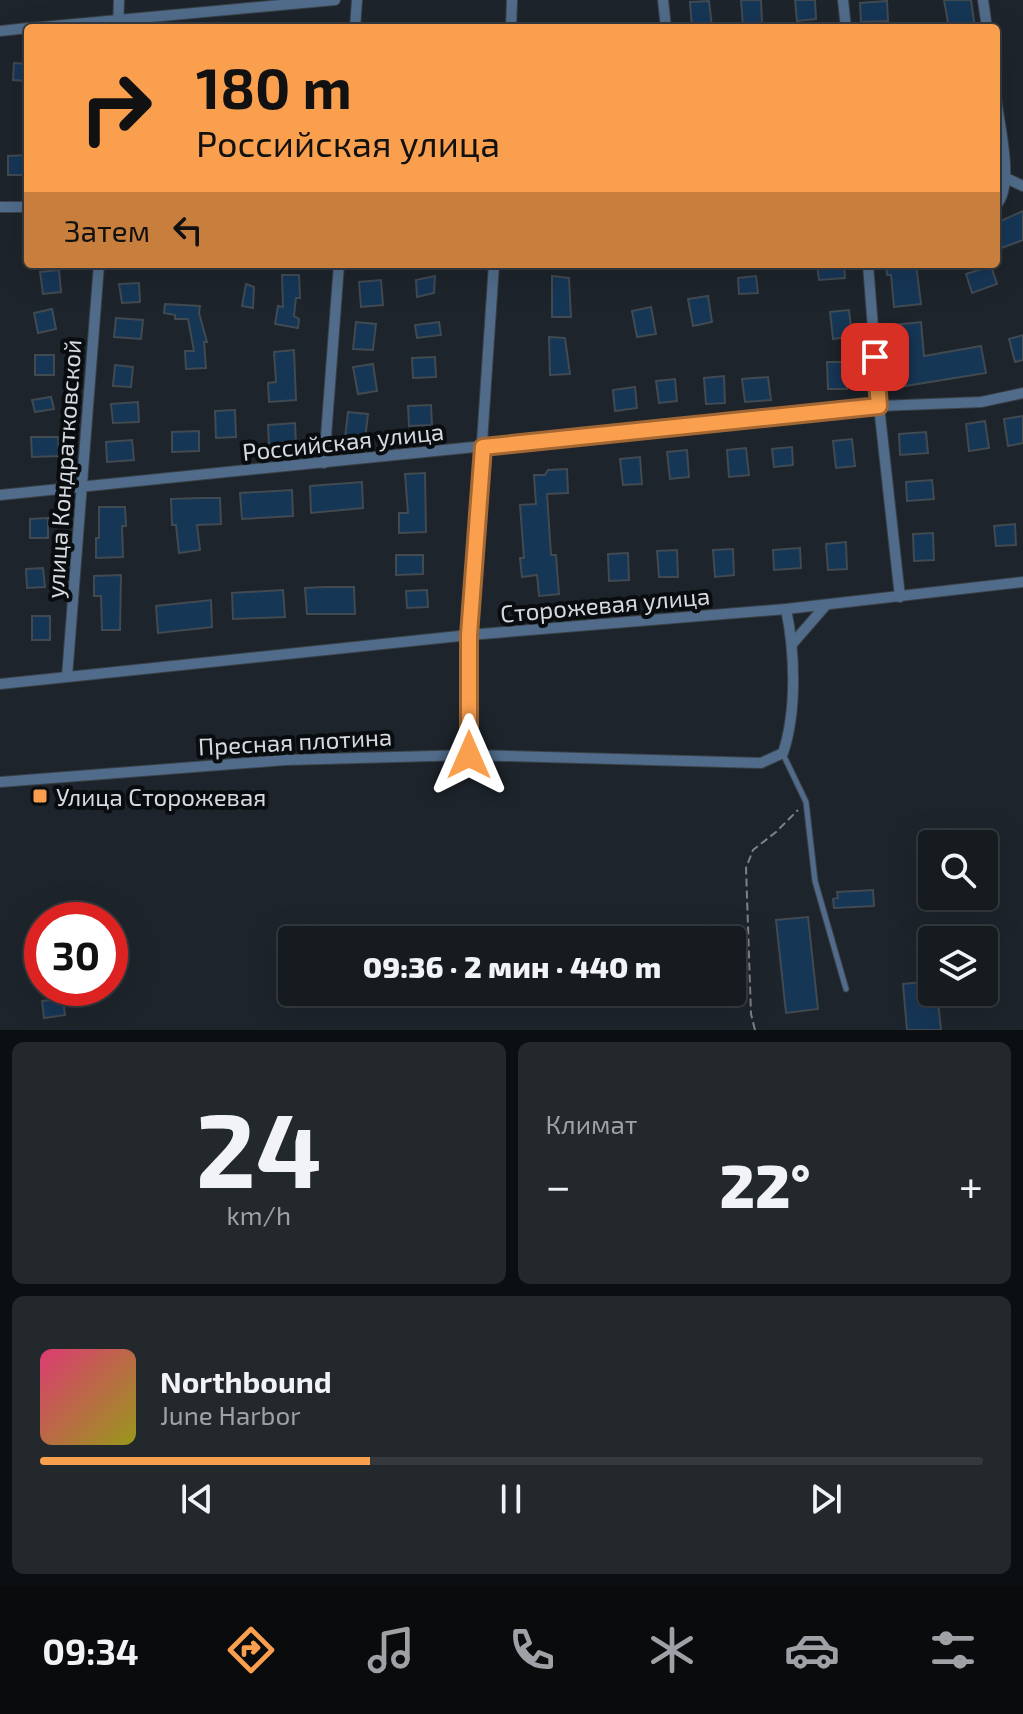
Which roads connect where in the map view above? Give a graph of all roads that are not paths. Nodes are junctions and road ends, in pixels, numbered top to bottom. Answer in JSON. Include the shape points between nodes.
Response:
{"nodes":[{"id":1,"x":119,"y":0,"type":"edge"},
{"id":2,"x":335,"y":0,"type":"edge"},
{"id":3,"x":357,"y":0,"type":"edge"},
{"id":4,"x":512,"y":0,"type":"edge"},
{"id":5,"x":663,"y":0,"type":"edge"},
{"id":6,"x":843,"y":0,"type":"edge"},
{"id":7,"x":983,"y":0,"type":"edge"},
{"id":8,"x":119,"y":24,"type":"edge"},
{"id":9,"x":355,"y":24,"type":"edge"},
{"id":10,"x":511,"y":24,"type":"edge"},
{"id":11,"x":666,"y":24,"type":"edge"},
{"id":12,"x":846,"y":24,"type":"edge"},
{"id":13,"x":986,"y":24,"type":"edge"},
{"id":14,"x":24,"y":29,"type":"edge"},
{"id":15,"x":0,"y":31,"type":"edge"},
{"id":16,"x":1000,"y":130,"type":"edge"},
{"id":17,"x":1006,"y":178,"type":"junction"},
{"id":18,"x":1023,"y":186,"type":"edge"},
{"id":19,"x":1000,"y":201,"type":"edge"},
{"id":20,"x":0,"y":207,"type":"edge"},
{"id":21,"x":24,"y":207,"type":"edge"},
{"id":22,"x":99,"y":268,"type":"edge"},
{"id":23,"x":339,"y":268,"type":"edge"},
{"id":24,"x":494,"y":268,"type":"edge"},
{"id":25,"x":868,"y":268,"type":"edge"},
{"id":26,"x":1023,"y":393,"type":"edge"},
{"id":27,"x":879,"y":406,"type":"junction"},
{"id":28,"x":483,"y":447,"type":"junction"},
{"id":29,"x":324,"y":463,"type":"junction"},
{"id":30,"x":80,"y":488,"type":"junction"},
{"id":31,"x":0,"y":495,"type":"edge"},
{"id":32,"x":1023,"y":582,"type":"edge"},
{"id":33,"x":900,"y":597,"type":"junction"},
{"id":34,"x":826,"y":605,"type":"junction"},
{"id":35,"x":786,"y":609,"type":"junction"},
{"id":36,"x":469,"y":635,"type":"junction"},
{"id":37,"x":793,"y":643,"type":"junction"},
{"id":38,"x":67,"y":677,"type":"junction"},
{"id":39,"x":0,"y":684,"type":"edge"},
{"id":40,"x":783,"y":753,"type":"junction"},
{"id":41,"x":469,"y":755,"type":"junction"},
{"id":42,"x":0,"y":782,"type":"edge"},
{"id":43,"x":846,"y":989,"type":"dead end"}],
"edges":[{"from":1,"to":8,"type":"street"},
{"from":2,"to":8,"type":"street"},
{"from":3,"to":9,"type":"street"},
{"from":4,"to":10,"type":"street"},
{"from":5,"to":11,"type":"street"},
{"from":6,"to":12,"type":"street"},
{"from":7,"to":13,"type":"street"},
{"from":14,"to":15,"type":"street"},
{"from":16,"to":17,"type":"street"},
{"from":17,"to":18,"type":"street"},
{"from":17,"to":19,"type":"street"},
{"from":20,"to":21,"type":"street"},
{"from":22,"to":30,"type":"street","name":"улица Кондратковской"},
{"from":23,"to":29,"type":"street"},
{"from":24,"to":28,"type":"street"},
{"from":25,"to":27,"type":"street"},
{"from":26,"to":27,"type":"street","name":"Российская улица","via":[[981,402]]},
{"from":27,"to":28,"type":"street","name":"Российская улица"},
{"from":27,"to":33,"type":"street"},
{"from":28,"to":29,"type":"street","name":"Российская улица"},
{"from":28,"to":36,"type":"street"},
{"from":29,"to":30,"type":"street","name":"Российская улица"},
{"from":30,"to":31,"type":"street","name":"Российская улица"},
{"from":30,"to":38,"type":"street","name":"улица Кондратковской"},
{"from":32,"to":33,"type":"street","name":"Сторожевая улица"},
{"from":33,"to":34,"type":"street","name":"Сторожевая улица"},
{"from":34,"to":35,"type":"street","name":"Сторожевая улица"},
{"from":34,"to":37,"type":"street"},
{"from":35,"to":36,"type":"street","name":"Сторожевая улица"},
{"from":35,"to":37,"type":"street"},
{"from":36,"to":38,"type":"street","name":"Сторожевая улица"},
{"from":36,"to":41,"type":"street"},
{"from":37,"to":40,"type":"street","via":[[790,734]]},
{"from":38,"to":39,"type":"street","name":"Сторожевая улица"},
{"from":40,"to":41,"type":"street","name":"Пресная плотина","via":[[761,763]]},
{"from":40,"to":43,"type":"lane","via":[[806,802],[815,881]]},
{"from":41,"to":42,"type":"street","name":"Пресная плотина","via":[[285,760]]}]}
